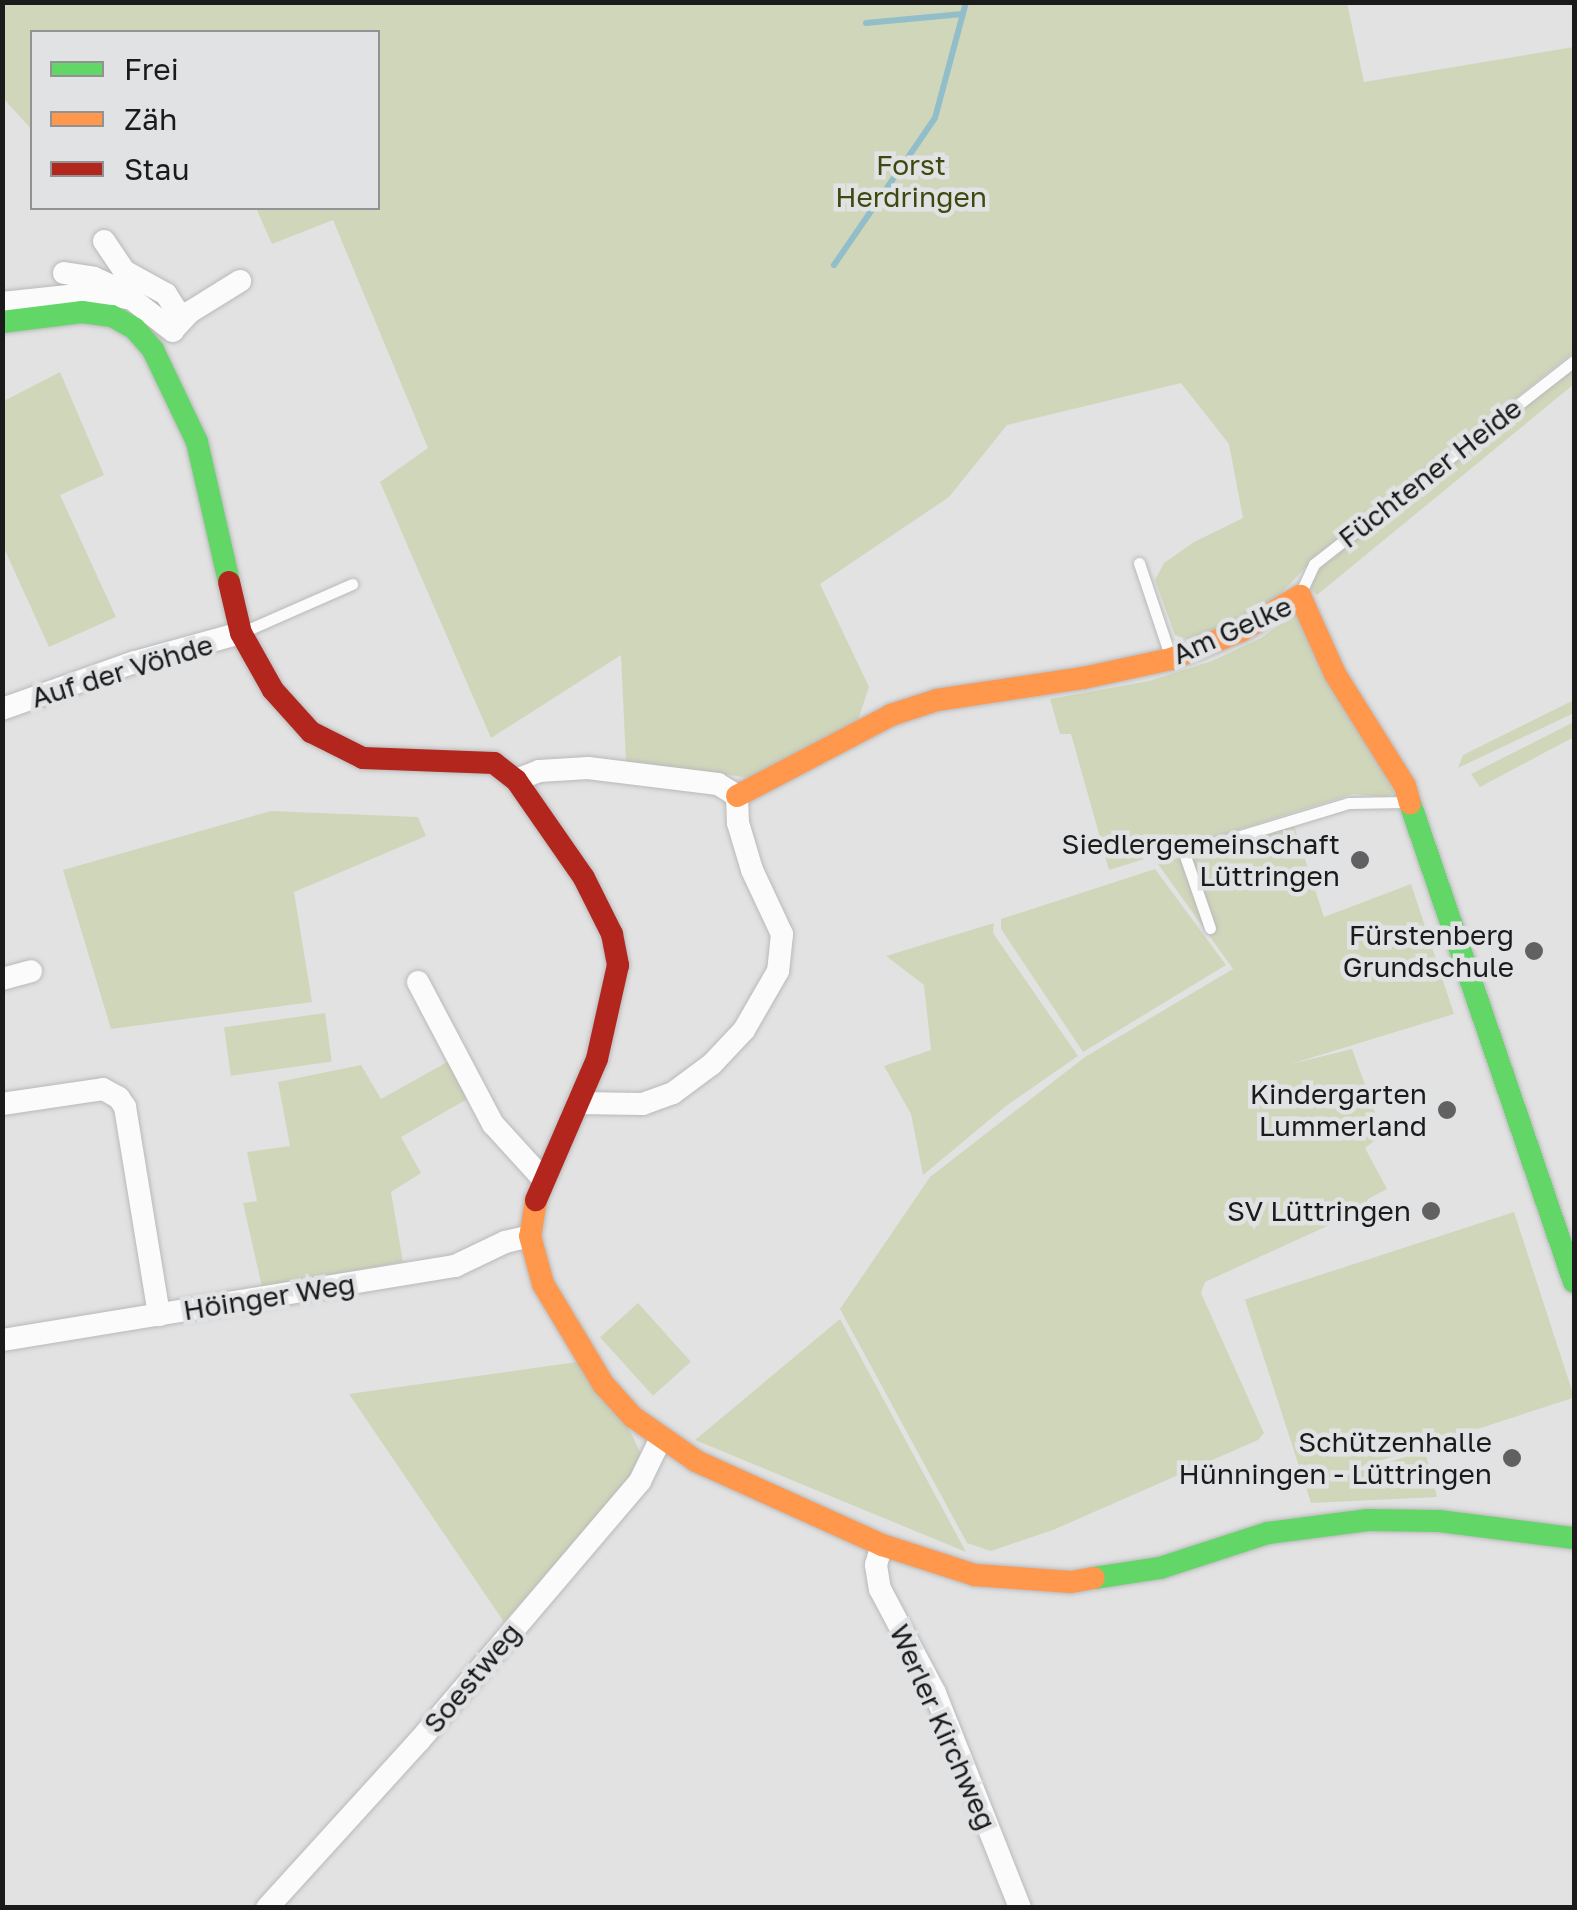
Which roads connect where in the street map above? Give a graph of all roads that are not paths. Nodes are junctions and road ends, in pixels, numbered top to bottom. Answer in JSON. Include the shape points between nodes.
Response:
{"nodes":[{"id":1,"x":104,"y":241,"type":"dead end"},
{"id":2,"x":64,"y":273,"type":"dead end"},
{"id":3,"x":240,"y":281,"type":"dead end"},
{"id":4,"x":133,"y":299,"type":"junction"},
{"id":5,"x":2,"y":303,"type":"edge"},
{"id":6,"x":2,"y":322,"type":"edge"},
{"id":7,"x":173,"y":331,"type":"junction"},
{"id":8,"x":153,"y":350,"type":"junction"},
{"id":9,"x":1574,"y":361,"type":"edge"},
{"id":10,"x":1139,"y":563,"type":"dead end"},
{"id":11,"x":352,"y":584,"type":"dead end"},
{"id":12,"x":1300,"y":596,"type":"junction"},
{"id":13,"x":241,"y":632,"type":"junction"},
{"id":14,"x":1171,"y":659,"type":"junction"},
{"id":15,"x":2,"y":709,"type":"edge"},
{"id":16,"x":516,"y":780,"type":"junction"},
{"id":17,"x":737,"y":796,"type":"junction"},
{"id":18,"x":1409,"y":802,"type":"junction"},
{"id":19,"x":1210,"y":928,"type":"dead end"},
{"id":20,"x":31,"y":971,"type":"dead end"},
{"id":21,"x":2,"y":979,"type":"edge"},
{"id":22,"x":418,"y":982,"type":"dead end"},
{"id":23,"x":578,"y":1103,"type":"junction"},
{"id":24,"x":2,"y":1104,"type":"edge"},
{"id":25,"x":543,"y":1179,"type":"junction"},
{"id":26,"x":530,"y":1236,"type":"junction"},
{"id":27,"x":1574,"y":1282,"type":"edge"},
{"id":28,"x":159,"y":1314,"type":"junction"},
{"id":29,"x":2,"y":1340,"type":"edge"},
{"id":30,"x":661,"y":1438,"type":"junction"},
{"id":31,"x":1574,"y":1538,"type":"edge"},
{"id":32,"x":882,"y":1545,"type":"junction"},
{"id":33,"x":268,"y":1908,"type":"edge"},
{"id":34,"x":1020,"y":1908,"type":"edge"}],
"edges":[{"from":1,"to":7,"type":"street","via":[[124,271],[166,294],[176,310]]},
{"from":2,"to":4,"type":"street","via":[[94,278]]},
{"from":3,"to":7,"type":"street","via":[[190,312]]},
{"from":4,"to":5,"type":"street","via":[[96,293]]},
{"from":4,"to":7,"type":"street"},
{"from":6,"to":8,"type":"street","via":[[82,312],[112,316]]},
{"from":7,"to":8,"type":"street"},
{"from":8,"to":13,"type":"street","via":[[197,442]]},
{"from":9,"to":12,"type":"lane","name":"Füchtener Heide","via":[[1314,564]]},
{"from":10,"to":14,"type":"lane"},
{"from":11,"to":13,"type":"lane"},
{"from":12,"to":14,"type":"street","name":"Am Gelke","via":[[1241,631]]},
{"from":12,"to":18,"type":"street","name":"Am Gelke","via":[[1335,674],[1394,766]]},
{"from":13,"to":15,"type":"street","name":"Auf der Vöhde"},
{"from":13,"to":16,"type":"street","via":[[272,690],[336,748],[363,758],[494,763]]},
{"from":14,"to":17,"type":"street","name":"Am Gelke","via":[[937,700],[890,715]]},
{"from":16,"to":17,"type":"street","via":[[539,771],[588,768],[685,777]]},
{"from":16,"to":23,"type":"street","via":[[584,878],[612,934],[618,965],[597,1059]]},
{"from":17,"to":23,"type":"street","via":[[752,870],[782,934],[778,971],[744,1030],[673,1093],[642,1104]]},
{"from":18,"to":19,"type":"lane","via":[[1349,803],[1184,853]]},
{"from":18,"to":27,"type":"street","name":"Am Gelke"},
{"from":20,"to":21,"type":"street"},
{"from":22,"to":25,"type":"street","via":[[493,1124]]},
{"from":23,"to":25,"type":"street"},
{"from":24,"to":28,"type":"street","via":[[103,1088],[120,1098]]},
{"from":25,"to":26,"type":"street"},
{"from":26,"to":28,"type":"street","name":"Höinger Weg","via":[[455,1266]]},
{"from":26,"to":30,"type":"street","via":[[543,1284],[603,1384]]},
{"from":28,"to":29,"type":"street","name":"Höinger Weg"},
{"from":30,"to":32,"type":"street","via":[[714,1470]]},
{"from":30,"to":33,"type":"street","name":"Soestweg","via":[[640,1481]]},
{"from":31,"to":32,"type":"street","via":[[1439,1522],[1318,1524],[1160,1568],[1071,1582],[975,1575]]},
{"from":32,"to":34,"type":"street","name":"Werler Kirchweg","via":[[876,1565],[880,1588],[934,1693]]}]}
